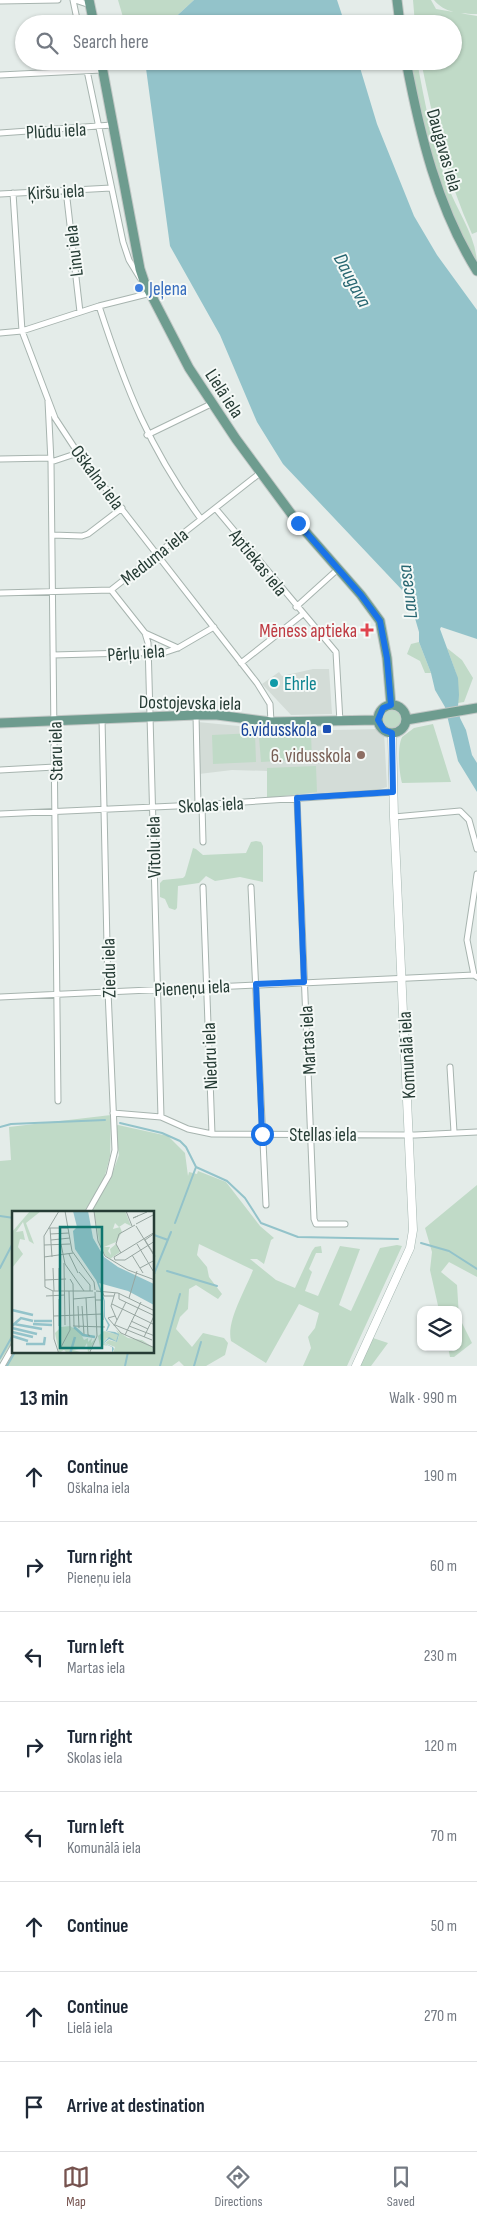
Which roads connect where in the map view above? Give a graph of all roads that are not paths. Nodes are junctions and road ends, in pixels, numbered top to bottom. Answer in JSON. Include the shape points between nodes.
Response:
{"nodes":[{"id":1,"x":58,"y":0,"type":"edge"},
{"id":2,"x":74,"y":0,"type":"edge"},
{"id":3,"x":397,"y":0,"type":"edge"},
{"id":4,"x":0,"y":2,"type":"edge"},
{"id":5,"x":90,"y":3,"type":"edge"},
{"id":6,"x":76,"y":15,"type":"edge"},
{"id":7,"x":399,"y":15,"type":"edge"},
{"id":8,"x":102,"y":70,"type":"edge"},
{"id":9,"x":408,"y":70,"type":"edge"},
{"id":10,"x":87,"y":71,"type":"joint"},
{"id":11,"x":0,"y":75,"type":"edge"},
{"id":12,"x":112,"y":126,"type":"junction"},
{"id":13,"x":98,"y":127,"type":"junction"},
{"id":14,"x":0,"y":133,"type":"edge"},
{"id":15,"x":111,"y":188,"type":"junction"},
{"id":16,"x":66,"y":190,"type":"junction"},
{"id":17,"x":13,"y":193,"type":"junction"},
{"id":18,"x":0,"y":194,"type":"edge"},
{"id":19,"x":477,"y":271,"type":"edge"},
{"id":20,"x":144,"y":281,"type":"junction"},
{"id":21,"x":150,"y":294,"type":"junction"},
{"id":22,"x":99,"y":306,"type":"junction"},
{"id":23,"x":80,"y":312,"type":"junction"},
{"id":24,"x":22,"y":331,"type":"junction"},
{"id":25,"x":0,"y":333,"type":"edge"},
{"id":26,"x":48,"y":401,"type":"junction"},
{"id":27,"x":211,"y":404,"type":"junction"},
{"id":28,"x":148,"y":435,"type":"junction"},
{"id":29,"x":78,"y":453,"type":"junction"},
{"id":30,"x":0,"y":458,"type":"edge"},
{"id":31,"x":51,"y":460,"type":"junction"},
{"id":32,"x":260,"y":473,"type":"junction"},
{"id":33,"x":122,"y":508,"type":"junction"},
{"id":34,"x":216,"y":509,"type":"junction"},
{"id":35,"x":201,"y":519,"type":"junction"},
{"id":36,"x":52,"y":535,"type":"junction"},
{"id":37,"x":156,"y":553,"type":"junction"},
{"id":38,"x":338,"y":569,"type":"junction"},
{"id":39,"x":52,"y":590,"type":"junction"},
{"id":40,"x":111,"y":590,"type":"junction"},
{"id":41,"x":0,"y":593,"type":"edge"},
{"id":42,"x":296,"y":607,"type":"junction"},
{"id":43,"x":303,"y":614,"type":"junction"},
{"id":44,"x":214,"y":628,"type":"junction"},
{"id":45,"x":145,"y":633,"type":"junction"},
{"id":46,"x":178,"y":648,"type":"junction"},
{"id":47,"x":149,"y":653,"type":"junction"},
{"id":48,"x":53,"y":655,"type":"junction"},
{"id":49,"x":242,"y":663,"type":"junction"},
{"id":50,"x":391,"y":705,"type":"junction"},
{"id":51,"x":472,"y":709,"type":"edge"},
{"id":52,"x":196,"y":715,"type":"junction"},
{"id":53,"x":149,"y":716,"type":"junction"},
{"id":54,"x":102,"y":718,"type":"junction"},
{"id":55,"x":54,"y":720,"type":"junction"},
{"id":56,"x":378,"y":720,"type":"junction"},
{"id":57,"x":406,"y":720,"type":"junction"},
{"id":58,"x":271,"y":722,"type":"junction"},
{"id":59,"x":340,"y":722,"type":"junction"},
{"id":60,"x":0,"y":723,"type":"edge"},
{"id":61,"x":392,"y":733,"type":"junction"},
{"id":62,"x":55,"y":768,"type":"junction"},
{"id":63,"x":0,"y":770,"type":"edge"},
{"id":64,"x":393,"y":792,"type":"junction"},
{"id":65,"x":297,"y":798,"type":"junction"},
{"id":66,"x":200,"y":805,"type":"junction"},
{"id":67,"x":152,"y":807,"type":"junction"},
{"id":68,"x":105,"y":808,"type":"junction"},
{"id":69,"x":56,"y":810,"type":"junction"},
{"id":70,"x":0,"y":814,"type":"edge"},
{"id":71,"x":394,"y":817,"type":"junction"},
{"id":72,"x":203,"y":842,"type":"dead end"},
{"id":73,"x":477,"y":849,"type":"edge"},
{"id":74,"x":477,"y":874,"type":"edge"},
{"id":75,"x":251,"y":886,"type":"dead end"},
{"id":76,"x":204,"y":887,"type":"dead end"},
{"id":77,"x":475,"y":976,"type":"edge"},
{"id":78,"x":402,"y":978,"type":"junction"},
{"id":79,"x":304,"y":982,"type":"junction"},
{"id":80,"x":256,"y":984,"type":"junction"},
{"id":81,"x":207,"y":987,"type":"junction"},
{"id":82,"x":157,"y":989,"type":"junction"},
{"id":83,"x":108,"y":991,"type":"junction"},
{"id":84,"x":57,"y":993,"type":"junction"},
{"id":85,"x":0,"y":997,"type":"edge"},
{"id":86,"x":450,"y":1067,"type":"dead end"},
{"id":87,"x":58,"y":1101,"type":"dead end"},
{"id":88,"x":113,"y":1113,"type":"junction"},
{"id":89,"x":161,"y":1117,"type":"junction"},
{"id":90,"x":454,"y":1132,"type":"junction"},
{"id":91,"x":477,"y":1132,"type":"edge"},
{"id":92,"x":212,"y":1134,"type":"junction"},
{"id":93,"x":262,"y":1134,"type":"junction"},
{"id":94,"x":311,"y":1134,"type":"junction"},
{"id":95,"x":410,"y":1135,"type":"junction"},
{"id":96,"x":266,"y":1205,"type":"dead end"},
{"id":97,"x":89,"y":1211,"type":"edge"},
{"id":98,"x":344,"y":1224,"type":"dead end"},
{"id":99,"x":12,"y":1348,"type":"edge"},
{"id":100,"x":2,"y":1366,"type":"edge"},
{"id":101,"x":356,"y":1366,"type":"edge"}],
"edges":[{"from":1,"to":4,"type":"street"},
{"from":2,"to":5,"type":"street"},
{"from":2,"to":6,"type":"street"},
{"from":3,"to":7,"type":"main road"},
{"from":8,"to":12,"type":"main road","name":"Lielā iela"},
{"from":9,"to":19,"type":"main road","name":"Daugavas iela","via":[[435,182]]},
{"from":10,"to":11,"type":"street"},
{"from":10,"to":13,"type":"street"},
{"from":12,"to":13,"type":"street","name":"Plūdu iela"},
{"from":12,"to":20,"type":"main road","name":"Lielā iela"},
{"from":13,"to":14,"type":"street","name":"Plūdu iela"},
{"from":13,"to":15,"type":"street"},
{"from":15,"to":16,"type":"street","name":"Ķiršu iela"},
{"from":15,"to":20,"type":"street","via":[[122,242],[133,267]]},
{"from":16,"to":17,"type":"street","name":"Ķiršu iela"},
{"from":16,"to":23,"type":"street","name":"Linu iela"},
{"from":17,"to":18,"type":"street","name":"Ķiršu iela"},
{"from":17,"to":24,"type":"street","name":"Oškalna iela"},
{"from":20,"to":21,"type":"main road","name":"Lielā iela"},
{"from":21,"to":22,"type":"street"},
{"from":21,"to":27,"type":"main road","name":"Lielā iela"},
{"from":22,"to":23,"type":"street"},
{"from":22,"to":28,"type":"street","via":[[122,378]]},
{"from":23,"to":24,"type":"street"},
{"from":24,"to":25,"type":"street"},
{"from":24,"to":26,"type":"street","name":"Oškalna iela"},
{"from":26,"to":29,"type":"street","name":"Oškalna iela"},
{"from":26,"to":31,"type":"street","name":"Staru iela"},
{"from":27,"to":28,"type":"street"},
{"from":27,"to":32,"type":"main road","name":"Lielā iela"},
{"from":28,"to":35,"type":"street","via":[[173,481]]},
{"from":29,"to":31,"type":"street"},
{"from":29,"to":33,"type":"street","name":"Oškalna iela"},
{"from":30,"to":31,"type":"street"},
{"from":31,"to":36,"type":"street","name":"Staru iela"},
{"from":32,"to":34,"type":"street","name":"Meduma iela"},
{"from":32,"to":38,"type":"main road","name":"Lielā iela"},
{"from":33,"to":36,"type":"street","via":[[88,534]]},
{"from":33,"to":37,"type":"street","name":"Oškalna iela"},
{"from":34,"to":35,"type":"street","name":"Meduma iela"},
{"from":34,"to":42,"type":"street","name":"Aptiekas iela"},
{"from":35,"to":37,"type":"street","name":"Meduma iela"},
{"from":36,"to":39,"type":"street","name":"Staru iela"},
{"from":37,"to":40,"type":"street","name":"Meduma iela"},
{"from":37,"to":44,"type":"street","name":"Oškalna iela"},
{"from":38,"to":42,"type":"street"},
{"from":38,"to":50,"type":"main road","name":"Lielā iela","via":[[380,621]]},
{"from":39,"to":40,"type":"street","name":"Meduma iela"},
{"from":39,"to":41,"type":"street","name":"Meduma iela"},
{"from":39,"to":48,"type":"street","name":"Staru iela"},
{"from":40,"to":45,"type":"street","name":"Vītolu iela"},
{"from":42,"to":43,"type":"street","name":"Aptiekas iela"},
{"from":43,"to":49,"type":"street"},
{"from":43,"to":59,"type":"street","name":"Aptiekas iela","via":[[336,652]]},
{"from":44,"to":46,"type":"street","name":"Pērļu iela"},
{"from":44,"to":49,"type":"street","name":"Oškalna iela"},
{"from":45,"to":46,"type":"street"},
{"from":45,"to":47,"type":"street","name":"Vītolu iela"},
{"from":46,"to":47,"type":"street","name":"Pērļu iela"},
{"from":47,"to":48,"type":"street","name":"Pērļu iela"},
{"from":47,"to":53,"type":"street","name":"Vītolu iela"},
{"from":48,"to":55,"type":"street","name":"Staru iela"},
{"from":49,"to":58,"type":"street","name":"Oškalna iela","via":[[270,704]]},
{"from":50,"to":56,"type":"main road","via":[[383,708]]},
{"from":50,"to":57,"type":"main road","via":[[404,711]]},
{"from":51,"to":57,"type":"main road"},
{"from":52,"to":53,"type":"main road","name":"Dostojevska iela"},
{"from":52,"to":58,"type":"main road","name":"Dostojevska iela"},
{"from":52,"to":66,"type":"street"},
{"from":53,"to":54,"type":"main road","name":"Dostojevska iela"},
{"from":53,"to":67,"type":"street","name":"Vītolu iela"},
{"from":54,"to":55,"type":"main road","name":"Dostojevska iela"},
{"from":54,"to":68,"type":"street","name":"Ziedu iela"},
{"from":55,"to":60,"type":"main road","name":"Dostojevska iela"},
{"from":55,"to":62,"type":"street","name":"Staru iela"},
{"from":56,"to":59,"type":"main road","name":"Dostojevska iela"},
{"from":56,"to":61,"type":"main road","via":[[384,730]]},
{"from":57,"to":61,"type":"main road","via":[[403,728]]},
{"from":58,"to":59,"type":"main road","name":"Dostojevska iela"},
{"from":61,"to":64,"type":"street","name":"Komunālā iela"},
{"from":62,"to":63,"type":"street"},
{"from":62,"to":69,"type":"street","name":"Staru iela"},
{"from":64,"to":65,"type":"street","name":"Skolas iela"},
{"from":64,"to":71,"type":"street","name":"Komunālā iela"},
{"from":65,"to":66,"type":"street","name":"Skolas iela"},
{"from":65,"to":79,"type":"street","name":"Martas iela"},
{"from":66,"to":67,"type":"street","name":"Skolas iela"},
{"from":66,"to":72,"type":"street"},
{"from":67,"to":68,"type":"street","name":"Skolas iela"},
{"from":67,"to":82,"type":"street","name":"Vītolu iela"},
{"from":68,"to":69,"type":"street","name":"Skolas iela"},
{"from":68,"to":83,"type":"street","name":"Ziedu iela"},
{"from":69,"to":70,"type":"street","name":"Skolas iela"},
{"from":69,"to":84,"type":"street","name":"Staru iela"},
{"from":71,"to":73,"type":"street","via":[[460,811],[469,820]]},
{"from":71,"to":78,"type":"street","name":"Komunālā iela"},
{"from":74,"to":77,"type":"street","via":[[467,940]]},
{"from":75,"to":80,"type":"street"},
{"from":76,"to":81,"type":"street","name":"Niedru iela"},
{"from":77,"to":78,"type":"street","name":"Pieneņu iela"},
{"from":78,"to":79,"type":"street","name":"Pieneņu iela"},
{"from":78,"to":95,"type":"street","name":"Komunālā iela"},
{"from":79,"to":80,"type":"street","name":"Pieneņu iela"},
{"from":79,"to":94,"type":"street","name":"Martas iela"},
{"from":80,"to":81,"type":"street","name":"Pieneņu iela"},
{"from":80,"to":93,"type":"street"},
{"from":81,"to":82,"type":"street","name":"Pieneņu iela"},
{"from":81,"to":92,"type":"street","name":"Niedru iela"},
{"from":82,"to":83,"type":"street","name":"Pieneņu iela"},
{"from":82,"to":89,"type":"street","name":"Vītolu iela"},
{"from":83,"to":84,"type":"street","name":"Pieneņu iela"},
{"from":83,"to":88,"type":"street","name":"Ziedu iela"},
{"from":84,"to":85,"type":"street","name":"Pieneņu iela"},
{"from":84,"to":87,"type":"street","name":"Staru iela"},
{"from":86,"to":90,"type":"street"},
{"from":88,"to":89,"type":"street","name":"Stellas iela"},
{"from":88,"to":97,"type":"street","name":"Ziedu iela","via":[[113,1164]]},
{"from":89,"to":92,"type":"street","name":"Stellas iela","via":[[188,1129]]},
{"from":90,"to":91,"type":"street","name":"Stellas iela"},
{"from":90,"to":95,"type":"street","name":"Stellas iela"},
{"from":92,"to":93,"type":"street","name":"Stellas iela"},
{"from":93,"to":94,"type":"street","name":"Stellas iela"},
{"from":93,"to":96,"type":"street"},
{"from":94,"to":95,"type":"street","name":"Stellas iela"},
{"from":94,"to":98,"type":"street","name":"Martas iela","via":[[315,1222]]},
{"from":95,"to":101,"type":"street","name":"Komunālā iela","via":[[413,1230],[410,1248]]},
{"from":99,"to":100,"type":"street"}]}
